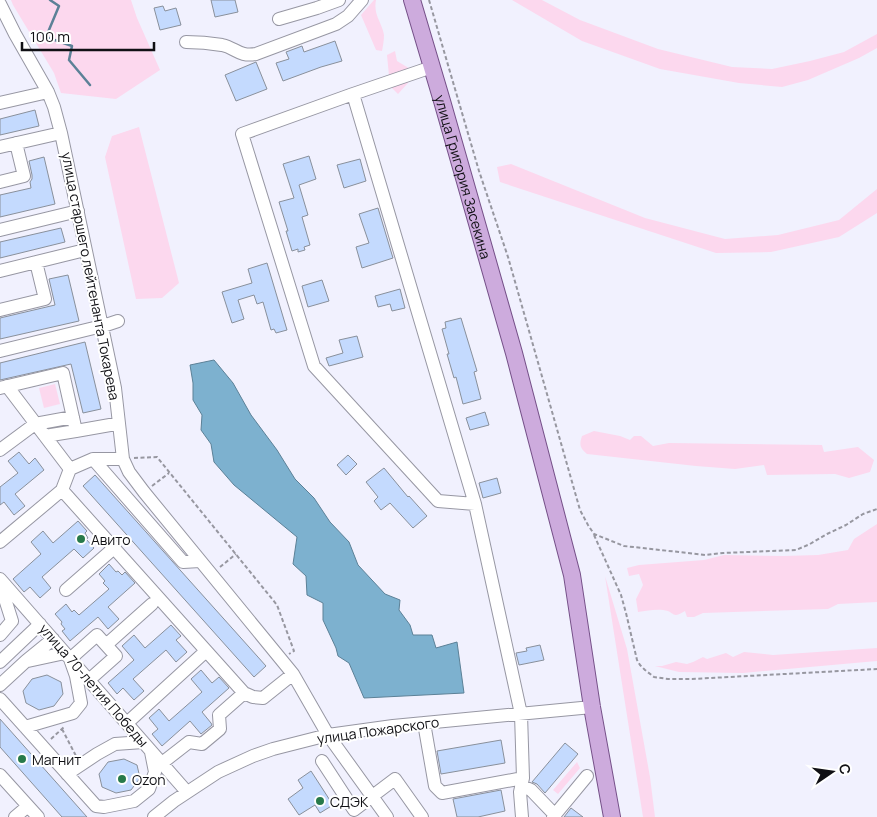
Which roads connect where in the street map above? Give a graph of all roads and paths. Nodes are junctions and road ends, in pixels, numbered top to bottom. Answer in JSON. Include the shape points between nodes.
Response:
{"nodes":[{"id":1,"x":339,"y":0,"type":"edge"},
{"id":2,"x":362,"y":0,"type":"edge"},
{"id":3,"x":412,"y":0,"type":"edge"},
{"id":4,"x":429,"y":0,"type":"edge"},
{"id":5,"x":0,"y":4,"type":"edge"},
{"id":6,"x":279,"y":19,"type":"dead end"},
{"id":7,"x":186,"y":42,"type":"dead end"},
{"id":8,"x":432,"y":67,"type":"junction"},
{"id":9,"x":353,"y":94,"type":"junction"},
{"id":10,"x":47,"y":95,"type":"junction"},
{"id":11,"x":0,"y":103,"type":"edge"},
{"id":12,"x":61,"y":132,"type":"junction"},
{"id":13,"x":16,"y":143,"type":"junction"},
{"id":14,"x":0,"y":147,"type":"edge"},
{"id":15,"x":0,"y":182,"type":"edge"},
{"id":16,"x":78,"y":211,"type":"junction"},
{"id":17,"x":0,"y":230,"type":"edge"},
{"id":18,"x":81,"y":251,"type":"dead end"},
{"id":19,"x":36,"y":262,"type":"junction"},
{"id":20,"x":0,"y":271,"type":"edge"},
{"id":21,"x":0,"y":310,"type":"edge"},
{"id":22,"x":118,"y":321,"type":"dead end"},
{"id":23,"x":103,"y":326,"type":"junction"},
{"id":24,"x":0,"y":350,"type":"edge"},
{"id":25,"x":3,"y":387,"type":"edge"},
{"id":26,"x":73,"y":417,"type":"junction"},
{"id":27,"x":35,"y":424,"type":"junction"},
{"id":28,"x":119,"y":426,"type":"junction"},
{"id":29,"x":76,"y":430,"type":"junction"},
{"id":30,"x":45,"y":436,"type":"junction"},
{"id":31,"x":0,"y":450,"type":"edge"},
{"id":32,"x":93,"y":459,"type":"junction"},
{"id":33,"x":123,"y":459,"type":"junction"},
{"id":34,"x":70,"y":469,"type":"junction"},
{"id":35,"x":170,"y":472,"type":"junction"},
{"id":36,"x":62,"y":490,"type":"junction"},
{"id":37,"x":144,"y":492,"type":"junction"},
{"id":38,"x":475,"y":504,"type":"junction"},
{"id":39,"x":877,"y":509,"type":"edge"},
{"id":40,"x":594,"y":534,"type":"junction"},
{"id":41,"x":0,"y":542,"type":"edge"},
{"id":42,"x":114,"y":548,"type":"junction"},
{"id":43,"x":236,"y":554,"type":"junction"},
{"id":44,"x":200,"y":561,"type":"junction"},
{"id":45,"x":211,"y":574,"type":"junction"},
{"id":46,"x":0,"y":579,"type":"edge"},
{"id":47,"x":0,"y":583,"type":"edge"},
{"id":48,"x":66,"y":590,"type":"dead end"},
{"id":49,"x":152,"y":604,"type":"dead end"},
{"id":50,"x":40,"y":624,"type":"junction"},
{"id":51,"x":0,"y":635,"type":"edge"},
{"id":52,"x":53,"y":639,"type":"junction"},
{"id":53,"x":106,"y":645,"type":"junction"},
{"id":54,"x":206,"y":651,"type":"junction"},
{"id":55,"x":68,"y":656,"type":"junction"},
{"id":56,"x":282,"y":661,"type":"junction"},
{"id":57,"x":0,"y":662,"type":"edge"},
{"id":58,"x":26,"y":662,"type":"junction"},
{"id":59,"x":877,"y":669,"type":"edge"},
{"id":60,"x":293,"y":674,"type":"junction"},
{"id":61,"x":89,"y":680,"type":"junction"},
{"id":62,"x":0,"y":685,"type":"edge"},
{"id":63,"x":244,"y":693,"type":"junction"},
{"id":64,"x":0,"y":699,"type":"edge"},
{"id":65,"x":592,"y":707,"type":"junction"},
{"id":66,"x":521,"y":714,"type":"junction"},
{"id":67,"x":56,"y":718,"type":"junction"},
{"id":68,"x":126,"y":723,"type":"junction"},
{"id":69,"x":424,"y":724,"type":"junction"},
{"id":70,"x":25,"y":727,"type":"junction"},
{"id":71,"x":328,"y":735,"type":"junction"},
{"id":72,"x":147,"y":746,"type":"junction"},
{"id":73,"x":322,"y":761,"type":"dead end"},
{"id":74,"x":162,"y":763,"type":"junction"},
{"id":75,"x":80,"y":765,"type":"junction"},
{"id":76,"x":66,"y":774,"type":"junction"},
{"id":77,"x":0,"y":775,"type":"edge"},
{"id":78,"x":587,"y":776,"type":"dead end"},
{"id":79,"x":523,"y":782,"type":"junction"},
{"id":80,"x":187,"y":792,"type":"junction"},
{"id":81,"x":373,"y":796,"type":"junction"},
{"id":82,"x":28,"y":806,"type":"junction"},
{"id":83,"x":554,"y":816,"type":"edge"},
{"id":84,"x":15,"y":817,"type":"edge"},
{"id":85,"x":38,"y":817,"type":"edge"},
{"id":86,"x":154,"y":817,"type":"edge"},
{"id":87,"x":387,"y":817,"type":"edge"},
{"id":88,"x":422,"y":817,"type":"edge"},
{"id":89,"x":522,"y":817,"type":"edge"},
{"id":90,"x":612,"y":817,"type":"edge"}],
"edges":[{"from":1,"to":6,"type":"street"},
{"from":2,"to":7,"type":"street","via":[[336,24],[256,54],[247,56],[224,46]]},
{"from":3,"to":8,"type":"main road","name":"улица Григория Засекина"},
{"from":4,"to":40,"type":"path","via":[[508,257],[580,510]]},
{"from":5,"to":10,"type":"street","name":"улица старшего лейтенанта Токарева"},
{"from":8,"to":9,"type":"street"},
{"from":8,"to":65,"type":"main road","name":"улица Григория Засекина","via":[[514,353],[572,575]]},
{"from":9,"to":38,"type":"street"},
{"from":9,"to":38,"type":"street","via":[[242,134],[314,366],[438,501]]},
{"from":10,"to":11,"type":"street"},
{"from":10,"to":12,"type":"street","name":"улица старшего лейтенанта Токарева"},
{"from":12,"to":13,"type":"street"},
{"from":12,"to":16,"type":"street","name":"улица старшего лейтенанта Токарева"},
{"from":13,"to":14,"type":"street"},
{"from":13,"to":15,"type":"street","via":[[24,176]]},
{"from":16,"to":17,"type":"street"},
{"from":16,"to":23,"type":"street","name":"улица старшего лейтенанта Токарева"},
{"from":18,"to":19,"type":"street"},
{"from":19,"to":20,"type":"street"},
{"from":19,"to":21,"type":"street","via":[[45,299]]},
{"from":22,"to":23,"type":"street"},
{"from":23,"to":24,"type":"street"},
{"from":23,"to":28,"type":"street","name":"улица старшего лейтенанта Токарева"},
{"from":25,"to":26,"type":"street","via":[[62,373]]},
{"from":25,"to":27,"type":"street"},
{"from":26,"to":27,"type":"street"},
{"from":26,"to":29,"type":"street"},
{"from":27,"to":30,"type":"street"},
{"from":27,"to":31,"type":"street"},
{"from":28,"to":29,"type":"street"},
{"from":28,"to":33,"type":"street","name":"улица старшего лейтенанта Токарева"},
{"from":29,"to":30,"type":"street"},
{"from":30,"to":34,"type":"street"},
{"from":32,"to":33,"type":"street"},
{"from":32,"to":34,"type":"street"},
{"from":32,"to":44,"type":"street","via":[[183,562]]},
{"from":33,"to":35,"type":"path","via":[[157,457]]},
{"from":33,"to":37,"type":"street","name":"улица старшего лейтенанта Токарева"},
{"from":34,"to":36,"type":"street"},
{"from":35,"to":37,"type":"path"},
{"from":35,"to":43,"type":"path"},
{"from":36,"to":41,"type":"street"},
{"from":36,"to":42,"type":"street"},
{"from":37,"to":44,"type":"street","name":"улица старшего лейтенанта Токарева"},
{"from":38,"to":66,"type":"street"},
{"from":39,"to":40,"type":"path","via":[[796,550],[706,555],[624,546]]},
{"from":40,"to":59,"type":"path","via":[[621,595],[637,660],[654,677],[692,679]]},
{"from":42,"to":48,"type":"street"},
{"from":42,"to":54,"type":"street"},
{"from":43,"to":45,"type":"path"},
{"from":43,"to":56,"type":"path","via":[[277,605],[294,651]]},
{"from":44,"to":45,"type":"street","name":"улица старшего лейтенанта Токарева"},
{"from":45,"to":56,"type":"street","name":"улица старшего лейтенанта Токарева"},
{"from":46,"to":50,"type":"street","name":"улица 70-летия Победы"},
{"from":47,"to":51,"type":"street","via":[[12,621]]},
{"from":49,"to":53,"type":"street"},
{"from":50,"to":52,"type":"street","name":"улица 70-летия Победы"},
{"from":50,"to":57,"type":"street"},
{"from":52,"to":55,"type":"street","name":"улица 70-летия Победы"},
{"from":52,"to":58,"type":"street"},
{"from":53,"to":55,"type":"street","via":[[97,635]]},
{"from":53,"to":61,"type":"street","via":[[116,656]]},
{"from":54,"to":63,"type":"street"},
{"from":54,"to":68,"type":"street"},
{"from":55,"to":58,"type":"street"},
{"from":55,"to":61,"type":"street","name":"улица 70-летия Победы"},
{"from":55,"to":67,"type":"street","via":[[81,703],[73,713]]},
{"from":56,"to":60,"type":"street","name":"улица старшего лейтенанта Токарева"},
{"from":58,"to":62,"type":"street"},
{"from":60,"to":63,"type":"street","via":[[263,698]]},
{"from":60,"to":71,"type":"street","name":"улица старшего лейтенанта Токарева"},
{"from":61,"to":68,"type":"street","name":"улица 70-летия Победы"},
{"from":63,"to":74,"type":"street","via":[[219,715],[220,729],[202,744],[189,742]]},
{"from":64,"to":70,"type":"street"},
{"from":65,"to":66,"type":"street","name":"улица Пожарского"},
{"from":65,"to":90,"type":"main road","name":"улица Григория Засекина"},
{"from":66,"to":69,"type":"street","name":"улица Пожарского"},
{"from":66,"to":79,"type":"street"},
{"from":67,"to":70,"type":"street"},
{"from":67,"to":75,"type":"path"},
{"from":68,"to":72,"type":"street","name":"улица 70-летия Победы"},
{"from":69,"to":71,"type":"street","name":"улица Пожарского"},
{"from":69,"to":79,"type":"street","via":[[436,786],[442,792]]},
{"from":70,"to":76,"type":"street"},
{"from":71,"to":80,"type":"street","name":"улица Пожарского","via":[[253,756],[218,772]]},
{"from":71,"to":81,"type":"street","name":"улица старшего лейтенанта Токарева"},
{"from":72,"to":74,"type":"street","name":"улица 70-летия Победы"},
{"from":72,"to":75,"type":"street","via":[[115,744]]},
{"from":72,"to":76,"type":"street","via":[[155,772],[149,789],[134,801],[96,806]]},
{"from":73,"to":81,"type":"street","via":[[354,810]]},
{"from":74,"to":80,"type":"street","name":"улица 70-летия Победы"},
{"from":75,"to":76,"type":"street"},
{"from":77,"to":82,"type":"street"},
{"from":78,"to":83,"type":"street"},
{"from":79,"to":83,"type":"street"},
{"from":79,"to":89,"type":"street","via":[[520,792]]},
{"from":80,"to":86,"type":"street","name":"улица Пожарского"},
{"from":81,"to":87,"type":"street","name":"улица старшего лейтенанта Токарева"},
{"from":81,"to":88,"type":"street","via":[[395,779]]},
{"from":82,"to":84,"type":"street"},
{"from":82,"to":85,"type":"street"}]}
